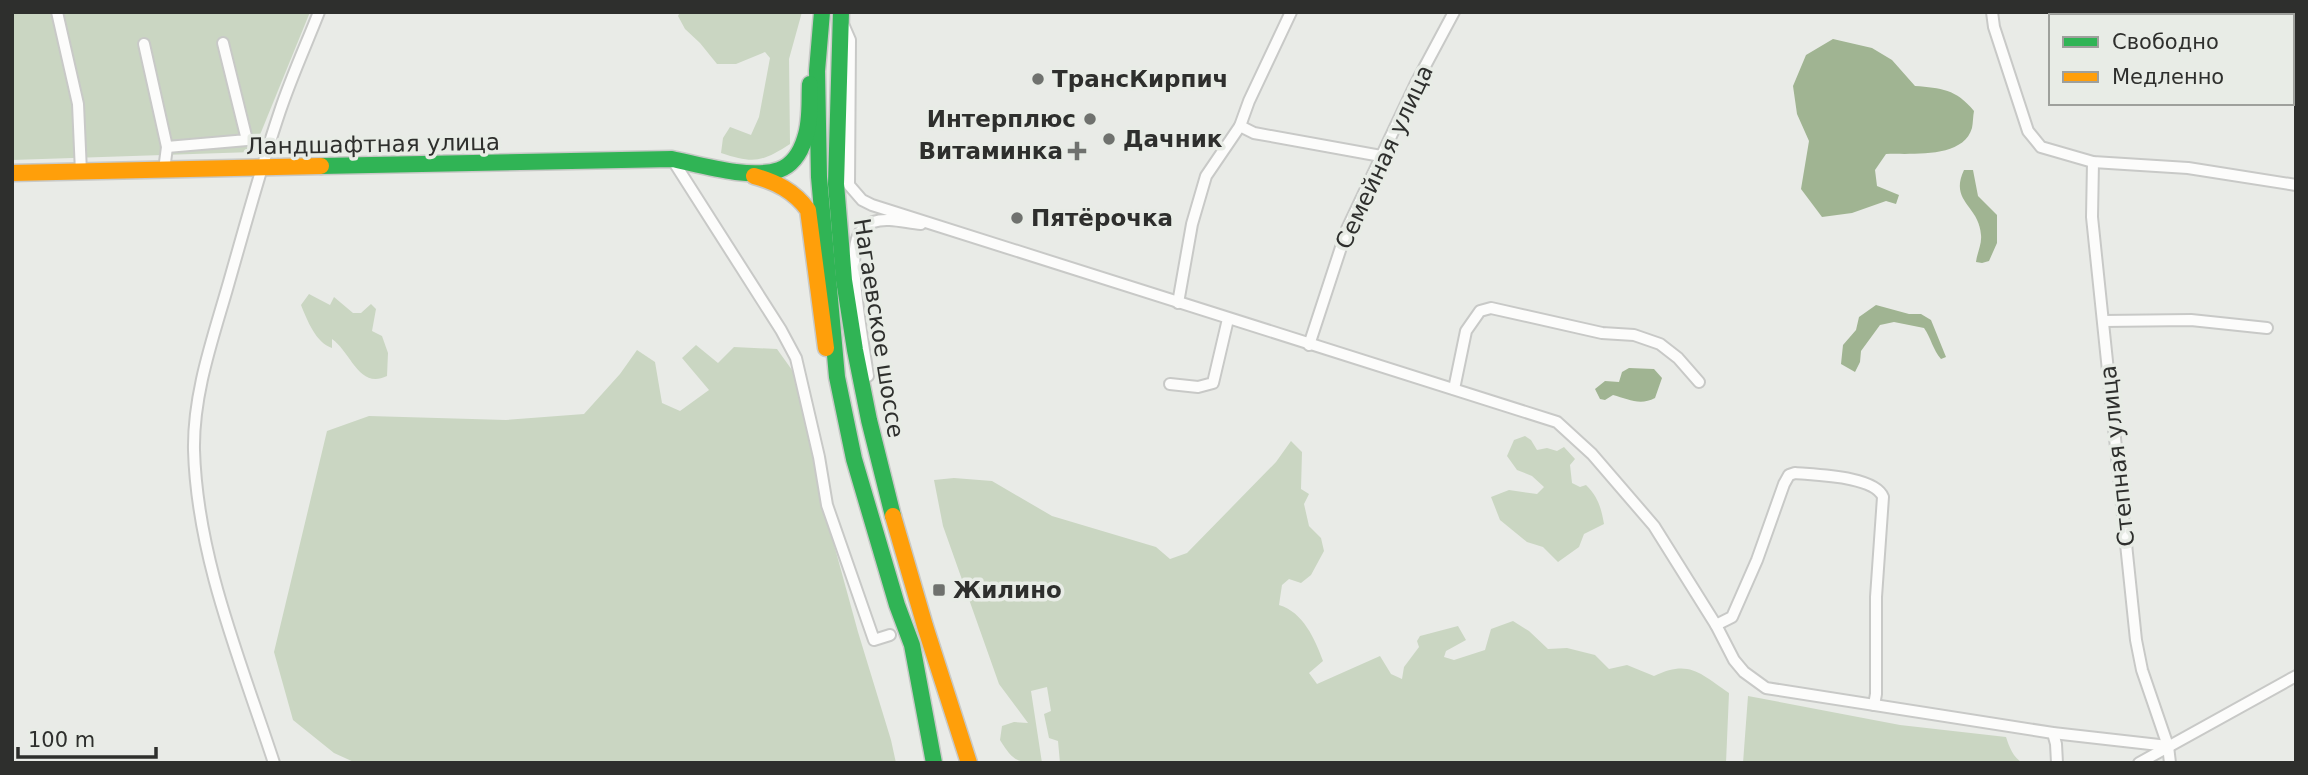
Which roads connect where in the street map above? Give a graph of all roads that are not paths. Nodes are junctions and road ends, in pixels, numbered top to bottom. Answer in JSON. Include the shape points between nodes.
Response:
{"nodes":[{"id":1,"x":57,"y":12,"type":"edge"},
{"id":2,"x":814,"y":12,"type":"edge"},
{"id":3,"x":822,"y":12,"type":"edge"},
{"id":4,"x":1291,"y":12,"type":"edge"},
{"id":5,"x":1454,"y":12,"type":"edge"},
{"id":6,"x":1992,"y":12,"type":"edge"},
{"id":7,"x":314,"y":14,"type":"edge"},
{"id":8,"x":841,"y":15,"type":"edge"},
{"id":9,"x":223,"y":43,"type":"dead end"},
{"id":10,"x":144,"y":44,"type":"dead end"},
{"id":11,"x":1240,"y":126,"type":"junction"},
{"id":12,"x":167,"y":146,"type":"junction"},
{"id":13,"x":1381,"y":156,"type":"junction"},
{"id":14,"x":672,"y":159,"type":"junction"},
{"id":15,"x":2093,"y":162,"type":"junction"},
{"id":16,"x":164,"y":170,"type":"junction"},
{"id":17,"x":261,"y":170,"type":"junction"},
{"id":18,"x":735,"y":170,"type":"junction"},
{"id":19,"x":81,"y":172,"type":"junction"},
{"id":20,"x":12,"y":173,"type":"edge"},
{"id":21,"x":2296,"y":185,"type":"edge"},
{"id":22,"x":935,"y":225,"type":"junction"},
{"id":23,"x":1178,"y":303,"type":"junction"},
{"id":24,"x":1228,"y":319,"type":"junction"},
{"id":25,"x":2103,"y":321,"type":"junction"},
{"id":26,"x":2267,"y":328,"type":"dead end"},
{"id":27,"x":1309,"y":345,"type":"junction"},
{"id":28,"x":837,"y":377,"type":"junction"},
{"id":29,"x":1699,"y":382,"type":"dead end"},
{"id":30,"x":1170,"y":384,"type":"dead end"},
{"id":31,"x":1454,"y":389,"type":"junction"},
{"id":32,"x":862,"y":395,"type":"junction"},
{"id":33,"x":1716,"y":625,"type":"junction"},
{"id":34,"x":890,"y":635,"type":"dead end"},
{"id":35,"x":2296,"y":676,"type":"edge"},
{"id":36,"x":1874,"y":705,"type":"junction"},
{"id":37,"x":955,"y":719,"type":"junction"},
{"id":38,"x":929,"y":732,"type":"junction"},
{"id":39,"x":2053,"y":733,"type":"junction"},
{"id":40,"x":2168,"y":746,"type":"junction"},
{"id":41,"x":274,"y":763,"type":"edge"},
{"id":42,"x":934,"y":763,"type":"edge"},
{"id":43,"x":941,"y":763,"type":"edge"},
{"id":44,"x":963,"y":763,"type":"edge"},
{"id":45,"x":970,"y":763,"type":"edge"},
{"id":46,"x":2057,"y":763,"type":"edge"},
{"id":47,"x":2139,"y":763,"type":"edge"},
{"id":48,"x":2170,"y":763,"type":"edge"}],
"edges":[{"from":1,"to":19,"type":"street","via":[[78,104]]},
{"from":2,"to":18,"type":"main road","via":[[803,146],[778,170]]},
{"from":3,"to":28,"type":"main road","name":"Нагаевское шоссе","via":[[817,71],[819,177]]},
{"from":4,"to":11,"type":"street"},
{"from":5,"to":13,"type":"street","name":"Семейная улица"},
{"from":6,"to":15,"type":"street","via":[[2028,131],[2042,147]]},
{"from":7,"to":17,"type":"street"},
{"from":8,"to":22,"type":"street","via":[[850,40],[849,184],[872,205]]},
{"from":8,"to":32,"type":"main road","name":"Нагаевское шоссе","via":[[837,206]]},
{"from":9,"to":12,"type":"street","via":[[247,140]]},
{"from":10,"to":12,"type":"street"},
{"from":11,"to":13,"type":"street","via":[[1254,133]]},
{"from":11,"to":23,"type":"street","via":[[1206,176]]},
{"from":12,"to":16,"type":"street"},
{"from":13,"to":27,"type":"street","name":"Семейная улица","via":[[1347,229]]},
{"from":14,"to":17,"type":"main road","name":"Ландшафтная улица"},
{"from":14,"to":18,"type":"main road","name":"Ландшафтная улица"},
{"from":14,"to":34,"type":"street","via":[[796,358],[827,505],[874,640]]},
{"from":15,"to":21,"type":"street","via":[[2188,168]]},
{"from":15,"to":25,"type":"street","name":"Степная улица","via":[[2092,217]]},
{"from":16,"to":17,"type":"main road","name":"Ландшафтная улица"},
{"from":16,"to":19,"type":"main road","name":"Ландшафтная улица"},
{"from":17,"to":41,"type":"street","via":[[205,363],[194,449],[212,570]]},
{"from":18,"to":28,"type":"main road","via":[[787,188],[808,210],[827,361]]},
{"from":19,"to":20,"type":"main road","name":"Ландшафтная улица"},
{"from":22,"to":23,"type":"street"},
{"from":22,"to":32,"type":"street","via":[[876,221],[858,235],[854,262],[868,376]]},
{"from":23,"to":24,"type":"street"},
{"from":24,"to":27,"type":"street"},
{"from":24,"to":30,"type":"street","via":[[1213,383],[1198,387]]},
{"from":25,"to":26,"type":"street","via":[[2191,320]]},
{"from":25,"to":40,"type":"street","name":"Степная улица","via":[[2136,640]]},
{"from":27,"to":31,"type":"street"},
{"from":28,"to":38,"type":"main road","name":"Нагаевское шоссе","via":[[854,459],[910,638]]},
{"from":29,"to":31,"type":"street","via":[[1678,358],[1647,339],[1491,308],[1480,311],[1466,331]]},
{"from":31,"to":33,"type":"street","via":[[1557,422],[1592,453],[1654,526]]},
{"from":32,"to":37,"type":"main road","name":"Нагаевское шоссе","via":[[888,501]]},
{"from":33,"to":36,"type":"street","via":[[1734,660],[1766,688]]},
{"from":33,"to":36,"type":"street","via":[[1732,617],[1789,475],[1795,472],[1874,486],[1883,497]]},
{"from":35,"to":40,"type":"street"},
{"from":36,"to":39,"type":"street"},
{"from":37,"to":44,"type":"main road"},
{"from":37,"to":45,"type":"main road","name":"Нагаевское шоссе"},
{"from":38,"to":42,"type":"main road","name":"Нагаевское шоссе"},
{"from":38,"to":43,"type":"main road"},
{"from":39,"to":40,"type":"street"},
{"from":39,"to":46,"type":"street"},
{"from":40,"to":47,"type":"street"},
{"from":40,"to":48,"type":"street","name":"Степная улица"}]}
